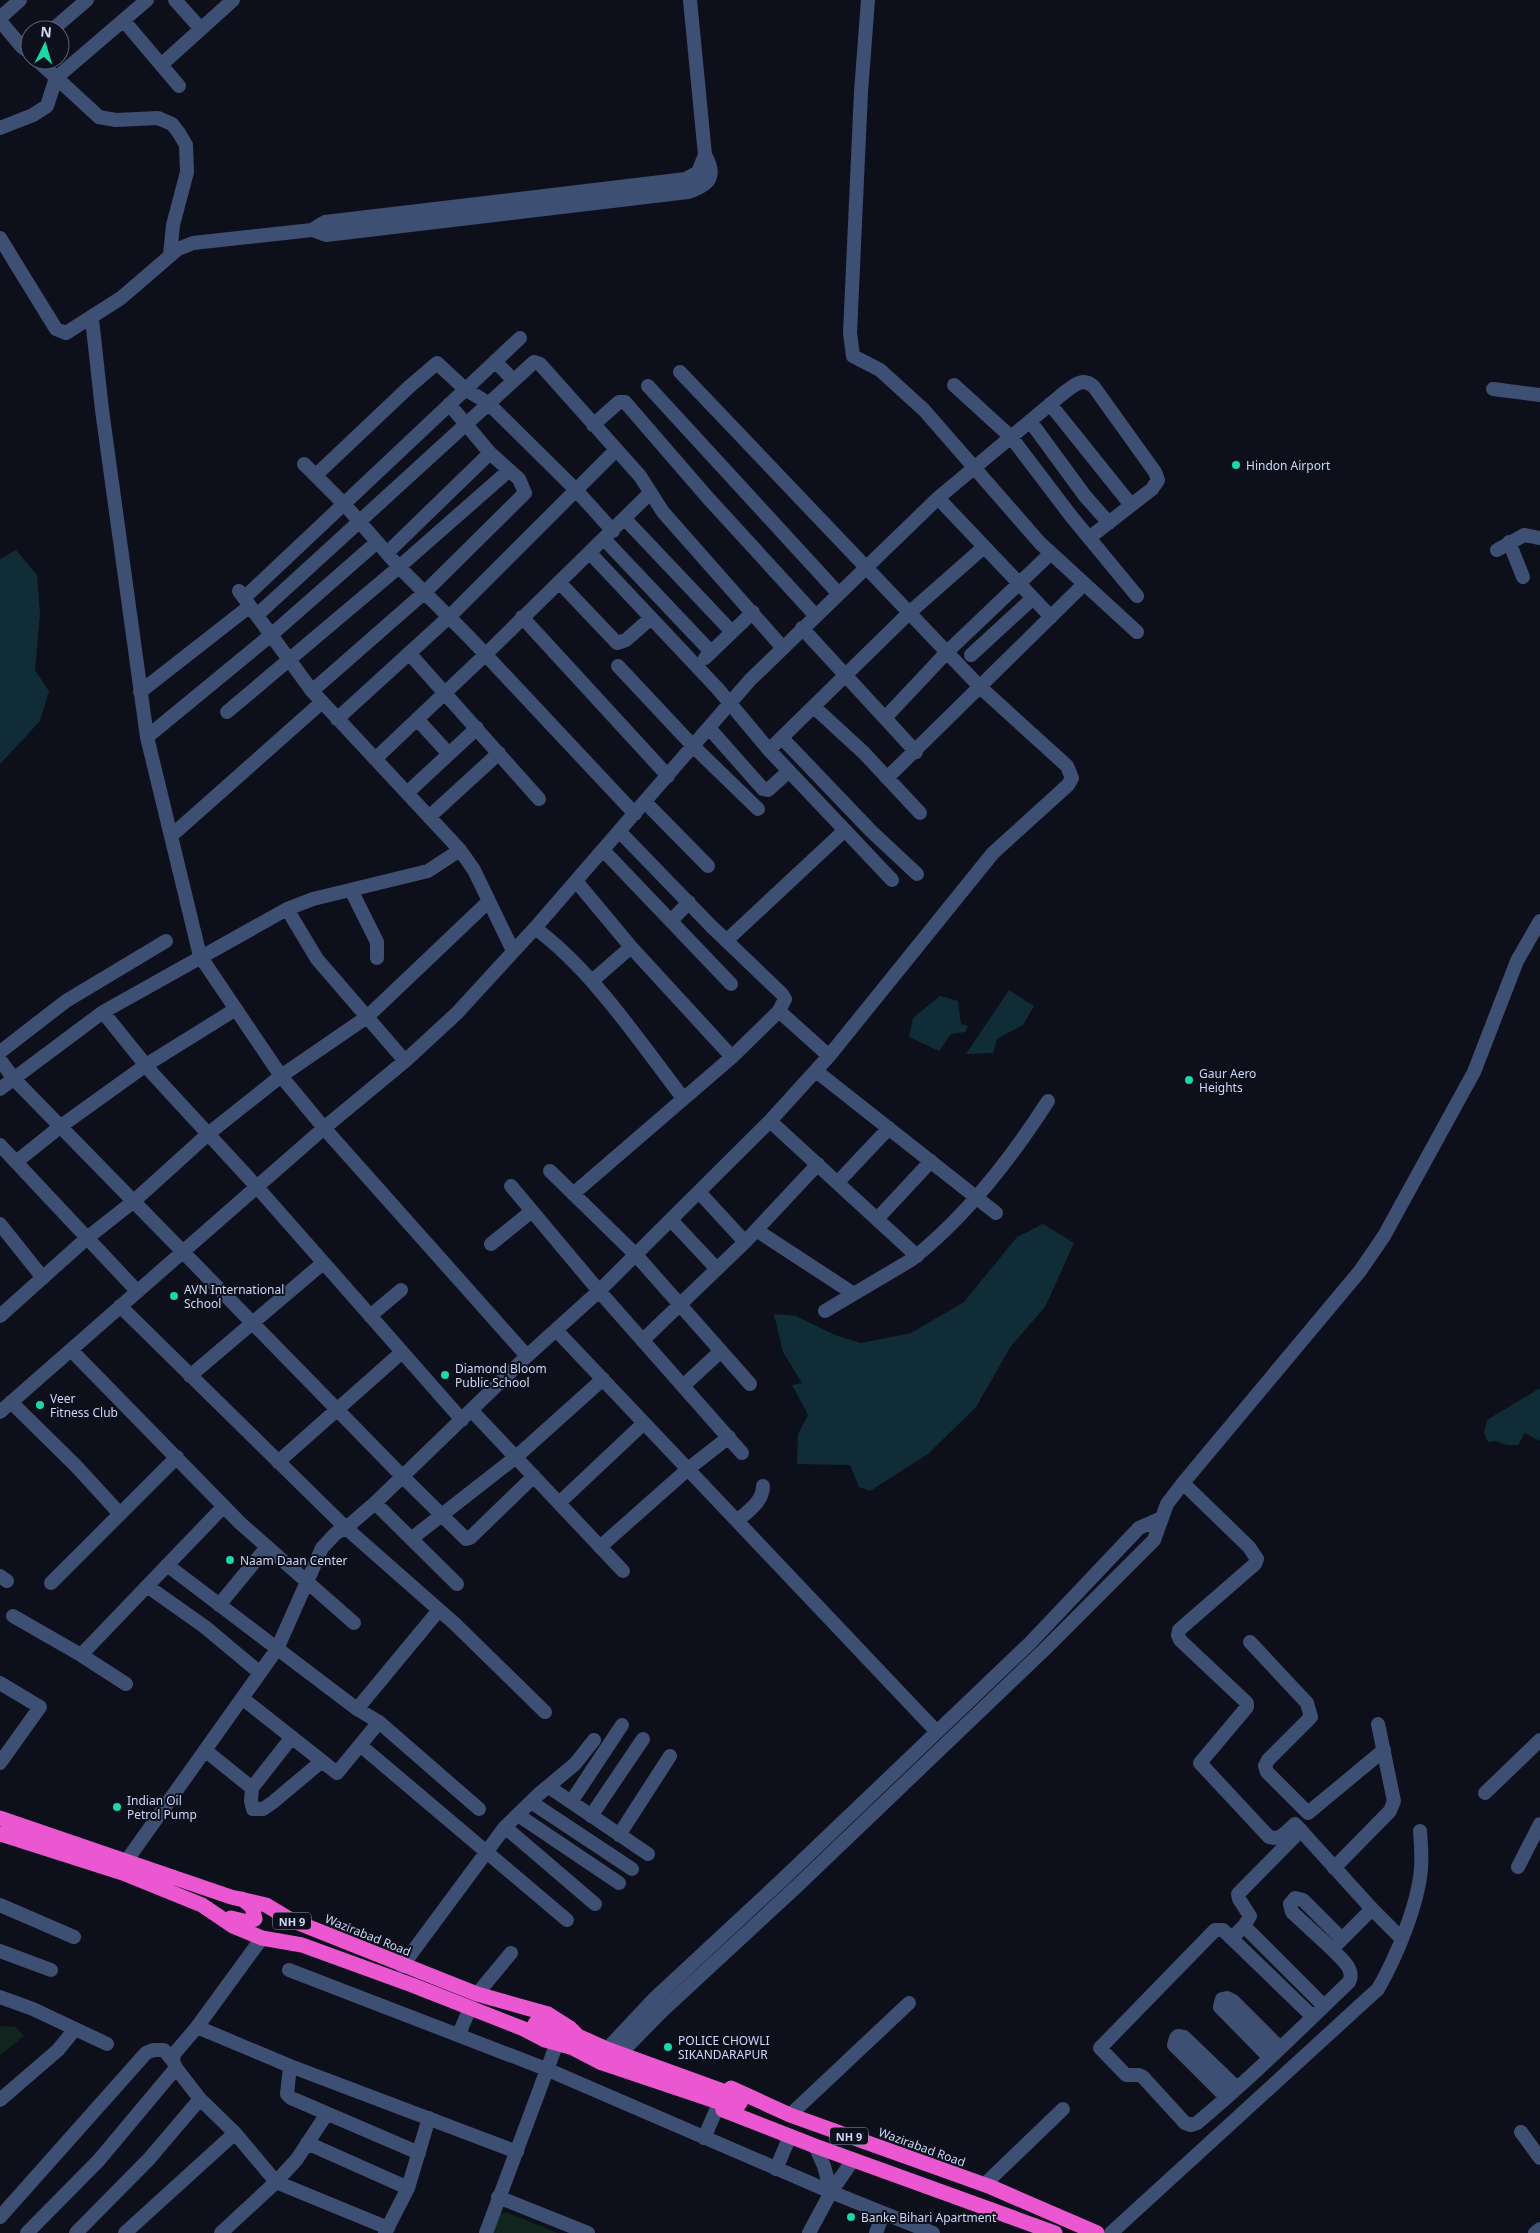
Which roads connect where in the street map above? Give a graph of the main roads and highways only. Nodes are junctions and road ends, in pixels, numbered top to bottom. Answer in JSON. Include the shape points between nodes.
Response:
{"nodes":[{"id":1,"x":0,"y":1818,"type":"edge"},
{"id":2,"x":0,"y":1834,"type":"edge"},
{"id":3,"x":242,"y":1900,"type":"junction"},
{"id":4,"x":220,"y":1916,"type":"junction"},
{"id":5,"x":473,"y":2001,"type":"junction"},
{"id":6,"x":569,"y":2042,"type":"junction"},
{"id":7,"x":711,"y":2097,"type":"junction"},
{"id":8,"x":1055,"y":2233,"type":"edge"},
{"id":9,"x":1097,"y":2233,"type":"edge"}],
"edges":[{"from":1,"to":3,"type":"highway","name":"Wazirabad Road","number":"NH 9"},
{"from":2,"to":4,"type":"highway","name":"Wazirabad Road","number":"NH 9","via":[[123,1872],[202,1905]]},
{"from":3,"to":4,"type":"highway","via":[[252,1907],[254,1921]]},
{"from":3,"to":5,"type":"highway","name":"Wazirabad Road","number":"NH 9","via":[[266,1905],[291,1920],[402,1966]]},
{"from":4,"to":5,"type":"highway","name":"Wazirabad Road","number":"NH 9","via":[[233,1926],[262,1938],[302,1946],[412,1985]]},
{"from":5,"to":6,"type":"highway","name":"Wazirabad Road","number":"NH 9"},
{"from":5,"to":6,"type":"highway","name":"Wazirabad Road","number":"NH 9","via":[[548,2014],[570,2028]]},
{"from":6,"to":7,"type":"highway","name":"Wazirabad Road","number":"NH 9","via":[[613,2052]]},
{"from":6,"to":7,"type":"highway","name":"Wazirabad Road","number":"NH 9","via":[[610,2066]]},
{"from":7,"to":8,"type":"highway","name":"Wazirabad Road","number":"NH 9","via":[[724,2110],[815,2146]]},
{"from":7,"to":9,"type":"highway","name":"Wazirabad Road","number":"NH 9","via":[[725,2086],[748,2094],[790,2115],[988,2186]]}]}
